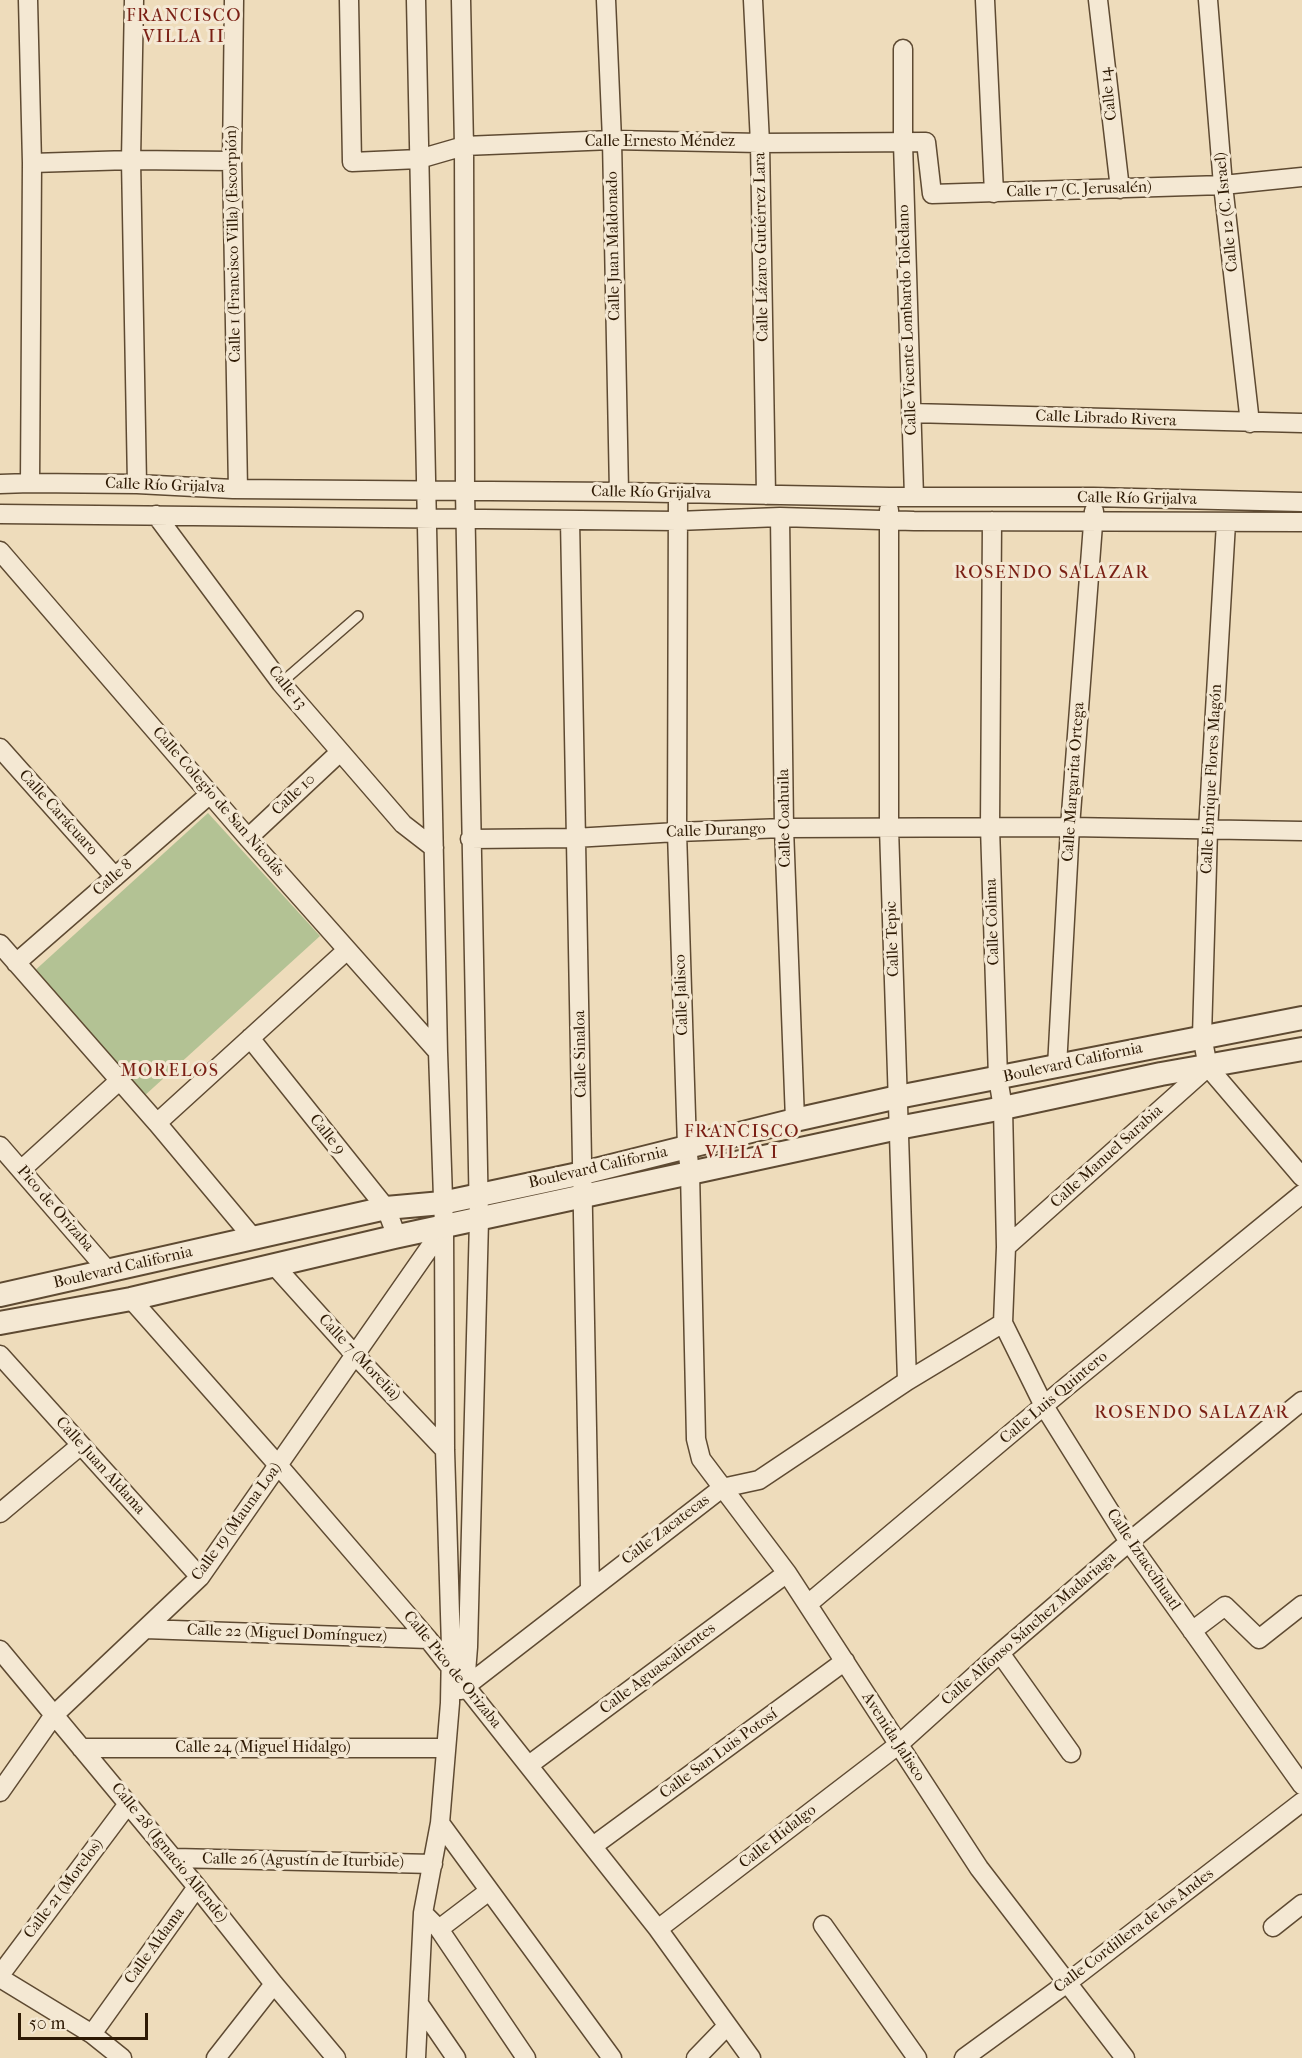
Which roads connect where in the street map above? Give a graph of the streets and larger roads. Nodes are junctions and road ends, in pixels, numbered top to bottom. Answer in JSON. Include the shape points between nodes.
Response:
{"nodes":[{"id":1,"x":28,"y":0,"type":"edge"},
{"id":2,"x":134,"y":0,"type":"edge"},
{"id":3,"x":234,"y":0,"type":"edge"},
{"id":4,"x":349,"y":0,"type":"edge"},
{"id":5,"x":416,"y":0,"type":"edge"},
{"id":6,"x":461,"y":0,"type":"edge"},
{"id":7,"x":606,"y":0,"type":"edge"},
{"id":8,"x":753,"y":0,"type":"edge"},
{"id":9,"x":985,"y":0,"type":"edge"},
{"id":10,"x":1098,"y":0,"type":"edge"},
{"id":11,"x":1208,"y":0,"type":"edge"},
{"id":12,"x":903,"y":49,"type":"dead end"},
{"id":13,"x":612,"y":140,"type":"junction"},
{"id":14,"x":760,"y":142,"type":"junction"},
{"id":15,"x":903,"y":142,"type":"junction"},
{"id":16,"x":465,"y":146,"type":"junction"},
{"id":17,"x":419,"y":159,"type":"junction"},
{"id":18,"x":131,"y":160,"type":"junction"},
{"id":19,"x":232,"y":160,"type":"junction"},
{"id":20,"x":32,"y":163,"type":"junction"},
{"id":21,"x":1302,"y":177,"type":"edge"},
{"id":22,"x":1223,"y":185,"type":"junction"},
{"id":23,"x":1120,"y":189,"type":"junction"},
{"id":24,"x":993,"y":193,"type":"junction"},
{"id":25,"x":911,"y":414,"type":"junction"},
{"id":26,"x":1250,"y":423,"type":"junction"},
{"id":27,"x":1302,"y":423,"type":"edge"},
{"id":28,"x":30,"y":483,"type":"junction"},
{"id":29,"x":0,"y":484,"type":"edge"},
{"id":30,"x":137,"y":484,"type":"junction"},
{"id":31,"x":238,"y":489,"type":"junction"},
{"id":32,"x":427,"y":490,"type":"junction"},
{"id":33,"x":465,"y":490,"type":"junction"},
{"id":34,"x":619,"y":492,"type":"junction"},
{"id":35,"x":678,"y":494,"type":"junction"},
{"id":36,"x":766,"y":495,"type":"junction"},
{"id":37,"x":889,"y":497,"type":"junction"},
{"id":38,"x":914,"y":497,"type":"junction"},
{"id":39,"x":1093,"y":497,"type":"junction"},
{"id":40,"x":1302,"y":502,"type":"edge"},
{"id":41,"x":0,"y":514,"type":"edge"},
{"id":42,"x":156,"y":515,"type":"junction"},
{"id":43,"x":780,"y":517,"type":"junction"},
{"id":44,"x":428,"y":518,"type":"junction"},
{"id":45,"x":465,"y":519,"type":"junction"},
{"id":46,"x":570,"y":520,"type":"junction"},
{"id":47,"x":890,"y":520,"type":"junction"},
{"id":48,"x":677,"y":521,"type":"junction"},
{"id":49,"x":992,"y":521,"type":"junction"},
{"id":50,"x":1094,"y":522,"type":"junction"},
{"id":51,"x":1302,"y":522,"type":"edge"},
{"id":52,"x":1226,"y":523,"type":"junction"},
{"id":53,"x":0,"y":551,"type":"edge"},
{"id":54,"x":0,"y":748,"type":"edge"},
{"id":55,"x":340,"y":752,"type":"junction"},
{"id":56,"x":210,"y":794,"type":"junction"},
{"id":57,"x":990,"y":826,"type":"junction"},
{"id":58,"x":1070,"y":827,"type":"junction"},
{"id":59,"x":784,"y":828,"type":"junction"},
{"id":60,"x":889,"y":828,"type":"junction"},
{"id":61,"x":1208,"y":830,"type":"junction"},
{"id":62,"x":1302,"y":831,"type":"edge"},
{"id":63,"x":677,"y":832,"type":"junction"},
{"id":64,"x":248,"y":838,"type":"junction"},
{"id":65,"x":576,"y":838,"type":"junction"},
{"id":66,"x":470,"y":839,"type":"junction"},
{"id":67,"x":434,"y":848,"type":"junction"},
{"id":68,"x":115,"y":877,"type":"junction"},
{"id":69,"x":0,"y":944,"type":"edge"},
{"id":70,"x":346,"y":951,"type":"junction"},
{"id":71,"x":16,"y":963,"type":"junction"},
{"id":72,"x":1302,"y":1008,"type":"edge"},
{"id":73,"x":1302,"y":1018,"type":"edge"},
{"id":74,"x":1202,"y":1032,"type":"junction"},
{"id":75,"x":250,"y":1038,"type":"junction"},
{"id":76,"x":1302,"y":1049,"type":"edge"},
{"id":77,"x":438,"y":1052,"type":"junction"},
{"id":78,"x":1058,"y":1061,"type":"junction"},
{"id":79,"x":1208,"y":1067,"type":"junction"},
{"id":80,"x":998,"y":1078,"type":"junction"},
{"id":81,"x":120,"y":1080,"type":"junction"},
{"id":82,"x":898,"y":1097,"type":"junction"},
{"id":83,"x":1003,"y":1108,"type":"junction"},
{"id":84,"x":795,"y":1120,"type":"junction"},
{"id":85,"x":158,"y":1123,"type":"junction"},
{"id":86,"x":897,"y":1128,"type":"junction"},
{"id":87,"x":0,"y":1146,"type":"edge"},
{"id":88,"x":687,"y":1147,"type":"junction"},
{"id":89,"x":21,"y":1170,"type":"junction"},
{"id":90,"x":690,"y":1172,"type":"junction"},
{"id":91,"x":583,"y":1173,"type":"junction"},
{"id":92,"x":1302,"y":1177,"type":"edge"},
{"id":93,"x":1302,"y":1194,"type":"edge"},
{"id":94,"x":478,"y":1195,"type":"junction"},
{"id":95,"x":584,"y":1197,"type":"junction"},
{"id":96,"x":442,"y":1203,"type":"junction"},
{"id":97,"x":386,"y":1208,"type":"junction"},
{"id":98,"x":479,"y":1220,"type":"junction"},
{"id":99,"x":444,"y":1227,"type":"junction"},
{"id":100,"x":397,"y":1237,"type":"junction"},
{"id":101,"x":254,"y":1239,"type":"junction"},
{"id":102,"x":1006,"y":1247,"type":"junction"},
{"id":103,"x":274,"y":1265,"type":"junction"},
{"id":104,"x":109,"y":1272,"type":"junction"},
{"id":105,"x":0,"y":1295,"type":"edge"},
{"id":106,"x":131,"y":1299,"type":"junction"},
{"id":107,"x":0,"y":1323,"type":"edge"},
{"id":108,"x":1003,"y":1323,"type":"junction"},
{"id":109,"x":0,"y":1355,"type":"edge"},
{"id":110,"x":355,"y":1355,"type":"junction"},
{"id":111,"x":907,"y":1381,"type":"junction"},
{"id":112,"x":1302,"y":1401,"type":"edge"},
{"id":113,"x":1044,"y":1406,"type":"junction"},
{"id":114,"x":81,"y":1446,"type":"junction"},
{"id":115,"x":445,"y":1450,"type":"junction"},
{"id":116,"x":278,"y":1465,"type":"junction"},
{"id":117,"x":722,"y":1488,"type":"junction"},
{"id":118,"x":0,"y":1513,"type":"edge"},
{"id":119,"x":1129,"y":1542,"type":"junction"},
{"id":120,"x":787,"y":1573,"type":"junction"},
{"id":121,"x":200,"y":1577,"type":"junction"},
{"id":122,"x":590,"y":1589,"type":"junction"},
{"id":123,"x":808,"y":1604,"type":"junction"},
{"id":124,"x":1302,"y":1605,"type":"edge"},
{"id":125,"x":145,"y":1629,"type":"junction"},
{"id":126,"x":1192,"y":1631,"type":"junction"},
{"id":127,"x":428,"y":1639,"type":"junction"},
{"id":128,"x":0,"y":1650,"type":"edge"},
{"id":129,"x":1000,"y":1653,"type":"junction"},
{"id":130,"x":845,"y":1661,"type":"junction"},
{"id":131,"x":451,"y":1667,"type":"junction"},
{"id":132,"x":465,"y":1686,"type":"junction"},
{"id":133,"x":450,"y":1703,"type":"junction"},
{"id":134,"x":54,"y":1715,"type":"junction"},
{"id":135,"x":897,"y":1745,"type":"junction"},
{"id":136,"x":81,"y":1748,"type":"junction"},
{"id":137,"x":446,"y":1748,"type":"junction"},
{"id":138,"x":1071,"y":1754,"type":"dead end"},
{"id":139,"x":529,"y":1765,"type":"junction"},
{"id":140,"x":1302,"y":1785,"type":"edge"},
{"id":141,"x":0,"y":1792,"type":"edge"},
{"id":142,"x":1302,"y":1802,"type":"edge"},
{"id":143,"x":128,"y":1803,"type":"junction"},
{"id":144,"x":440,"y":1823,"type":"junction"},
{"id":145,"x":593,"y":1846,"type":"junction"},
{"id":146,"x":174,"y":1858,"type":"junction"},
{"id":147,"x":433,"y":1863,"type":"junction"},
{"id":148,"x":197,"y":1887,"type":"junction"},
{"id":149,"x":489,"y":1891,"type":"junction"},
{"id":150,"x":1302,"y":1905,"type":"edge"},
{"id":151,"x":423,"y":1913,"type":"junction"},
{"id":152,"x":823,"y":1925,"type":"dead end"},
{"id":153,"x":1273,"y":1927,"type":"dead end"},
{"id":154,"x":439,"y":1929,"type":"junction"},
{"id":155,"x":658,"y":1929,"type":"junction"},
{"id":156,"x":0,"y":1976,"type":"edge"},
{"id":157,"x":1067,"y":1983,"type":"junction"},
{"id":158,"x":274,"y":1984,"type":"junction"},
{"id":159,"x":419,"y":2004,"type":"junction"},
{"id":160,"x":727,"y":2026,"type":"junction"},
{"id":161,"x":92,"y":2034,"type":"junction"},
{"id":162,"x":122,"y":2058,"type":"edge"},
{"id":163,"x":216,"y":2058,"type":"edge"},
{"id":164,"x":336,"y":2058,"type":"edge"},
{"id":165,"x":416,"y":2058,"type":"edge"},
{"id":166,"x":456,"y":2058,"type":"edge"},
{"id":167,"x":526,"y":2058,"type":"edge"},
{"id":168,"x":612,"y":2058,"type":"edge"},
{"id":169,"x":696,"y":2058,"type":"edge"},
{"id":170,"x":751,"y":2058,"type":"edge"},
{"id":171,"x":917,"y":2058,"type":"edge"},
{"id":172,"x":964,"y":2058,"type":"edge"},
{"id":173,"x":1125,"y":2058,"type":"edge"}],
"edges":[{"from":1,"to":20,"type":"street"},
{"from":2,"to":18,"type":"street"},
{"from":3,"to":19,"type":"street","name":"Calle 1 (Francisco Villa) (Escorpión)"},
{"from":4,"to":17,"type":"street","name":"Calle Ernesto Méndez","via":[[352,162]]},
{"from":5,"to":17,"type":"street"},
{"from":6,"to":16,"type":"street"},
{"from":7,"to":13,"type":"street","name":"Calle Juan Maldonado"},
{"from":8,"to":14,"type":"street","name":"Calle Lázaro Gutiérrez Lara"},
{"from":9,"to":24,"type":"street"},
{"from":10,"to":23,"type":"street","name":"Calle 14"},
{"from":11,"to":22,"type":"street","name":"Calle 12 (C. Israel)"},
{"from":12,"to":15,"type":"street","name":"Calle Vicente Lombardo Toledano"},
{"from":13,"to":14,"type":"street","name":"Calle Ernesto Méndez"},
{"from":13,"to":16,"type":"street","name":"Calle Ernesto Méndez"},
{"from":13,"to":34,"type":"street","name":"Calle Juan Maldonado"},
{"from":14,"to":15,"type":"street","name":"Calle Ernesto Méndez"},
{"from":14,"to":36,"type":"street","name":"Calle Lázaro Gutiérrez Lara"},
{"from":15,"to":24,"type":"street","name":"Calle 17 (C. Jerusalén)","via":[[926,142],[932,194]]},
{"from":15,"to":25,"type":"street","name":"Calle Vicente Lombardo Toledano"},
{"from":16,"to":17,"type":"street","name":"Calle Ernesto Méndez"},
{"from":16,"to":33,"type":"street"},
{"from":17,"to":32,"type":"street"},
{"from":18,"to":19,"type":"street"},
{"from":18,"to":20,"type":"street"},
{"from":18,"to":30,"type":"street"},
{"from":19,"to":31,"type":"street","name":"Calle 1 (Francisco Villa) (Escorpión)"},
{"from":20,"to":28,"type":"street"},
{"from":21,"to":22,"type":"street","name":"Calle 17 (C. Jerusalén)"},
{"from":22,"to":23,"type":"street","name":"Calle 17 (C. Jerusalén)"},
{"from":22,"to":26,"type":"street","name":"Calle 12 (C. Israel)"},
{"from":23,"to":24,"type":"street","name":"Calle 17 (C. Jerusalén)"},
{"from":25,"to":26,"type":"street","name":"Calle Librado Rivera"},
{"from":25,"to":38,"type":"street","name":"Calle Vicente Lombardo Toledano"},
{"from":26,"to":27,"type":"street","name":"Calle Librado Rivera"},
{"from":28,"to":29,"type":"street","name":"Calle Río Grijalva"},
{"from":28,"to":30,"type":"street","name":"Calle Río Grijalva"},
{"from":30,"to":31,"type":"street","name":"Calle Río Grijalva"},
{"from":31,"to":32,"type":"street","name":"Calle Río Grijalva"},
{"from":32,"to":33,"type":"street","name":"Calle Río Grijalva"},
{"from":32,"to":44,"type":"street"},
{"from":33,"to":34,"type":"street","name":"Calle Río Grijalva"},
{"from":33,"to":45,"type":"street"},
{"from":34,"to":35,"type":"street","name":"Calle Río Grijalva"},
{"from":35,"to":36,"type":"street","name":"Calle Río Grijalva"},
{"from":35,"to":48,"type":"street","name":"Calle Jalisco"},
{"from":36,"to":37,"type":"street","name":"Calle Río Grijalva"},
{"from":37,"to":38,"type":"street","name":"Calle Río Grijalva"},
{"from":37,"to":47,"type":"street","name":"Calle Tepic"},
{"from":38,"to":39,"type":"street","name":"Calle Río Grijalva"},
{"from":39,"to":40,"type":"street","name":"Calle Río Grijalva"},
{"from":39,"to":50,"type":"street","name":"Calle Margarita Ortega"},
{"from":41,"to":42,"type":"street","name":"Calle Río Grijalva"},
{"from":42,"to":44,"type":"street","name":"Calle Río Grijalva"},
{"from":42,"to":55,"type":"street","name":"Calle 13","via":[[281,682]]},
{"from":43,"to":47,"type":"street","name":"Calle Río Grijalva"},
{"from":43,"to":48,"type":"street","name":"Calle Río Grijalva"},
{"from":43,"to":59,"type":"street","name":"Calle Coahuila"},
{"from":44,"to":45,"type":"street","name":"Calle Río Grijalva"},
{"from":44,"to":67,"type":"street"},
{"from":45,"to":46,"type":"street","name":"Calle Río Grijalva"},
{"from":45,"to":66,"type":"street"},
{"from":46,"to":48,"type":"street","name":"Calle Río Grijalva"},
{"from":46,"to":65,"type":"street","name":"Calle Sinaloa"},
{"from":47,"to":49,"type":"street","name":"Calle Río Grijalva"},
{"from":47,"to":60,"type":"street","name":"Calle Tepic"},
{"from":48,"to":63,"type":"street","name":"Calle Jalisco"},
{"from":49,"to":50,"type":"street","name":"Calle Río Grijalva"},
{"from":49,"to":57,"type":"street","name":"Calle Colima"},
{"from":50,"to":52,"type":"street","name":"Calle Río Grijalva"},
{"from":50,"to":58,"type":"street","name":"Calle Margarita Ortega"},
{"from":51,"to":52,"type":"street","name":"Calle Río Grijalva"},
{"from":52,"to":61,"type":"street","name":"Calle Enrique Flores Magón"},
{"from":53,"to":56,"type":"street","name":"Calle Colegio de San Nicolás"},
{"from":54,"to":68,"type":"street","name":"Calle Carácuaro"},
{"from":55,"to":64,"type":"street","name":"Calle 10"},
{"from":55,"to":67,"type":"street","name":"Calle 13","via":[[403,824]]},
{"from":56,"to":64,"type":"street","name":"Calle Colegio de San Nicolás"},
{"from":56,"to":68,"type":"street","name":"Calle 8"},
{"from":57,"to":58,"type":"street","name":"Calle Durango"},
{"from":57,"to":60,"type":"street","name":"Calle Durango"},
{"from":57,"to":80,"type":"street","name":"Calle Colima"},
{"from":58,"to":61,"type":"street","name":"Calle Durango"},
{"from":58,"to":78,"type":"street","name":"Calle Margarita Ortega"},
{"from":59,"to":60,"type":"street","name":"Calle Durango"},
{"from":59,"to":63,"type":"street","name":"Calle Durango"},
{"from":59,"to":84,"type":"street","name":"Calle Coahuila"},
{"from":60,"to":82,"type":"street","name":"Calle Tepic"},
{"from":61,"to":62,"type":"street","name":"Calle Durango"},
{"from":61,"to":74,"type":"street","name":"Calle Enrique Flores Magón"},
{"from":63,"to":65,"type":"street","name":"Calle Durango"},
{"from":63,"to":88,"type":"street","name":"Calle Jalisco"},
{"from":64,"to":70,"type":"street","name":"Calle Colegio de San Nicolás"},
{"from":65,"to":66,"type":"street","name":"Calle Durango"},
{"from":65,"to":91,"type":"street","name":"Calle Sinaloa"},
{"from":66,"to":94,"type":"street"},
{"from":67,"to":77,"type":"street"},
{"from":68,"to":71,"type":"street","name":"Calle 8"},
{"from":69,"to":71,"type":"street"},
{"from":70,"to":75,"type":"street"},
{"from":70,"to":77,"type":"street","name":"Calle Colegio de San Nicolás"},
{"from":71,"to":81,"type":"street"},
{"from":72,"to":74,"type":"street"},
{"from":73,"to":74,"type":"street","name":"Boulevard California"},
{"from":74,"to":78,"type":"street","name":"Boulevard California"},
{"from":74,"to":79,"type":"street","name":"Calle Enrique Flores Magón"},
{"from":75,"to":85,"type":"street"},
{"from":75,"to":97,"type":"street","name":"Calle 9"},
{"from":76,"to":79,"type":"street","name":"Boulevard California"},
{"from":77,"to":96,"type":"street"},
{"from":78,"to":80,"type":"street","name":"Boulevard California"},
{"from":79,"to":83,"type":"street","name":"Boulevard California"},
{"from":79,"to":92,"type":"street"},
{"from":79,"to":102,"type":"street","name":"Calle Manuel Sarabia"},
{"from":80,"to":82,"type":"street","name":"Boulevard California"},
{"from":80,"to":83,"type":"street","name":"Calle Colima"},
{"from":81,"to":85,"type":"street"},
{"from":81,"to":89,"type":"street"},
{"from":82,"to":84,"type":"street","name":"Boulevard California"},
{"from":82,"to":86,"type":"street","name":"Calle Tepic"},
{"from":83,"to":86,"type":"street","name":"Boulevard California"},
{"from":83,"to":102,"type":"street","name":"Calle Colima"},
{"from":84,"to":88,"type":"street","name":"Boulevard California"},
{"from":85,"to":101,"type":"street"},
{"from":86,"to":90,"type":"street","name":"Boulevard California"},
{"from":86,"to":111,"type":"street","name":"Calle Tepic"},
{"from":87,"to":89,"type":"street","name":"Pico de Orizaba"},
{"from":88,"to":90,"type":"street","name":"Calle Jalisco"},
{"from":88,"to":91,"type":"street","name":"Boulevard California"},
{"from":89,"to":104,"type":"street","name":"Pico de Orizaba"},
{"from":90,"to":95,"type":"street","name":"Boulevard California"},
{"from":90,"to":117,"type":"street","name":"Calle Jalisco","via":[[696,1440],[701,1459]]},
{"from":91,"to":94,"type":"street","name":"Boulevard California"},
{"from":91,"to":95,"type":"street","name":"Calle Sinaloa"},
{"from":93,"to":113,"type":"street","name":"Calle Luis Quintero"},
{"from":94,"to":96,"type":"street","name":"Boulevard California"},
{"from":94,"to":98,"type":"street"},
{"from":95,"to":98,"type":"street","name":"Boulevard California"},
{"from":95,"to":122,"type":"street","name":"Calle Sinaloa"},
{"from":96,"to":97,"type":"street","name":"Boulevard California"},
{"from":96,"to":99,"type":"street"},
{"from":97,"to":100,"type":"street","name":"Calle 9"},
{"from":97,"to":101,"type":"street","name":"Boulevard California"},
{"from":98,"to":99,"type":"street","name":"Boulevard California"},
{"from":98,"to":132,"type":"street"},
{"from":99,"to":100,"type":"street","name":"Boulevard California"},
{"from":99,"to":110,"type":"street","name":"Calle 19 (Mauna Loa)"},
{"from":99,"to":115,"type":"street"},
{"from":100,"to":103,"type":"street","name":"Boulevard California"},
{"from":101,"to":104,"type":"street","name":"Boulevard California"},
{"from":102,"to":108,"type":"street","name":"Calle Colima"},
{"from":103,"to":106,"type":"street","name":"Boulevard California"},
{"from":103,"to":110,"type":"street","name":"Calle 7 (Morelia)"},
{"from":104,"to":105,"type":"street","name":"Boulevard California"},
{"from":106,"to":107,"type":"street","name":"Boulevard California"},
{"from":106,"to":116,"type":"street","name":"Calle Pico de Orizaba"},
{"from":108,"to":111,"type":"street","name":"Calle Zacatecas"},
{"from":108,"to":113,"type":"street","name":"Calle Iztaccíhuatl"},
{"from":109,"to":114,"type":"street","name":"Calle Juan Aldama"},
{"from":110,"to":115,"type":"street","name":"Calle 7 (Morelia)"},
{"from":110,"to":116,"type":"street","name":"Calle 19 (Mauna Loa)"},
{"from":111,"to":117,"type":"street","name":"Calle Zacatecas","via":[[759,1480]]},
{"from":112,"to":119,"type":"street","name":"Calle Alfonso Sánchez Madariaga"},
{"from":113,"to":119,"type":"street","name":"Calle Iztaccíhuatl"},
{"from":113,"to":123,"type":"street","name":"Calle Luis Quintero"},
{"from":114,"to":118,"type":"street"},
{"from":114,"to":121,"type":"street","name":"Calle Juan Aldama"},
{"from":115,"to":131,"type":"street"},
{"from":116,"to":121,"type":"street","name":"Calle 19 (Mauna Loa)"},
{"from":116,"to":127,"type":"street","name":"Calle Pico de Orizaba"},
{"from":117,"to":120,"type":"street","name":"Avenida Jalisco"},
{"from":117,"to":122,"type":"street","name":"Calle Zacatecas"},
{"from":119,"to":126,"type":"street","name":"Calle Iztaccíhuatl"},
{"from":119,"to":129,"type":"street","name":"Calle Alfonso Sánchez Madariaga"},
{"from":120,"to":123,"type":"street","name":"Avenida Jalisco"},
{"from":120,"to":139,"type":"street","name":"Calle Aguascalientes"},
{"from":121,"to":125,"type":"street","name":"Calle 19 (Mauna Loa)"},
{"from":122,"to":132,"type":"street","name":"Calle Zacatecas"},
{"from":123,"to":130,"type":"street","name":"Avenida Jalisco"},
{"from":124,"to":126,"type":"street","via":[[1259,1639],[1225,1606]]},
{"from":125,"to":127,"type":"street","name":"Calle 22 (Miguel Domínguez)"},
{"from":125,"to":134,"type":"street","name":"Calle 19 (Mauna Loa)"},
{"from":126,"to":140,"type":"street","name":"Calle Iztaccíhuatl"},
{"from":127,"to":131,"type":"street","name":"Calle Pico de Orizaba"},
{"from":128,"to":134,"type":"street","name":"Calle 28 (Ignacio Allende)"},
{"from":129,"to":135,"type":"street","name":"Calle Alfonso Sánchez Madariaga"},
{"from":129,"to":138,"type":"street"},
{"from":130,"to":135,"type":"street","name":"Avenida Jalisco"},
{"from":130,"to":145,"type":"street","name":"Calle San Luis Potosí"},
{"from":131,"to":132,"type":"street","name":"Calle Pico de Orizaba"},
{"from":131,"to":133,"type":"street"},
{"from":132,"to":133,"type":"street","name":"Calle Zacatecas"},
{"from":132,"to":139,"type":"street","name":"Calle Pico de Orizaba"},
{"from":133,"to":137,"type":"street"},
{"from":134,"to":136,"type":"street","name":"Calle 28 (Ignacio Allende)"},
{"from":134,"to":141,"type":"street","name":"Calle 19 (Mauna Loa)"},
{"from":135,"to":155,"type":"street","name":"Calle Hidalgo"},
{"from":135,"to":157,"type":"street","name":"Avenida Jalisco","via":[[978,1868]]},
{"from":136,"to":137,"type":"street","name":"Calle 24 (Miguel Hidalgo)"},
{"from":136,"to":143,"type":"street","name":"Calle 28 (Ignacio Allende)"},
{"from":137,"to":144,"type":"street"},
{"from":139,"to":145,"type":"street","name":"Calle Pico de Orizaba"},
{"from":142,"to":157,"type":"street","name":"Calle Cordillera de los Andes"},
{"from":143,"to":146,"type":"street","name":"Calle 28 (Ignacio Allende)"},
{"from":143,"to":156,"type":"street","name":"Calle 21 (Morelos)"},
{"from":144,"to":147,"type":"street"},
{"from":144,"to":149,"type":"street"},
{"from":145,"to":155,"type":"street","name":"Calle Pico de Orizaba"},
{"from":146,"to":147,"type":"street","name":"Calle 26 (Agustín de Iturbide)"},
{"from":146,"to":148,"type":"street","name":"Calle 28 (Ignacio Allende)"},
{"from":147,"to":151,"type":"street"},
{"from":148,"to":158,"type":"street","name":"Calle 28 (Ignacio Allende)"},
{"from":148,"to":161,"type":"street","name":"Calle Aldama"},
{"from":149,"to":154,"type":"street"},
{"from":149,"to":168,"type":"street"},
{"from":150,"to":153,"type":"street"},
{"from":151,"to":154,"type":"street"},
{"from":151,"to":159,"type":"street"},
{"from":152,"to":171,"type":"street"},
{"from":154,"to":167,"type":"street"},
{"from":155,"to":160,"type":"street","name":"Calle Pico de Orizaba"},
{"from":156,"to":161,"type":"street"},
{"from":157,"to":172,"type":"street","name":"Calle Cordillera de los Andes"},
{"from":157,"to":173,"type":"street","name":"Avenida Jalisco"},
{"from":158,"to":163,"type":"street"},
{"from":158,"to":164,"type":"street","name":"Calle 28 (Ignacio Allende)"},
{"from":159,"to":165,"type":"street"},
{"from":159,"to":166,"type":"street"},
{"from":160,"to":169,"type":"street"},
{"from":160,"to":170,"type":"street","name":"Calle Pico de Orizaba"},
{"from":161,"to":162,"type":"street"}]}
